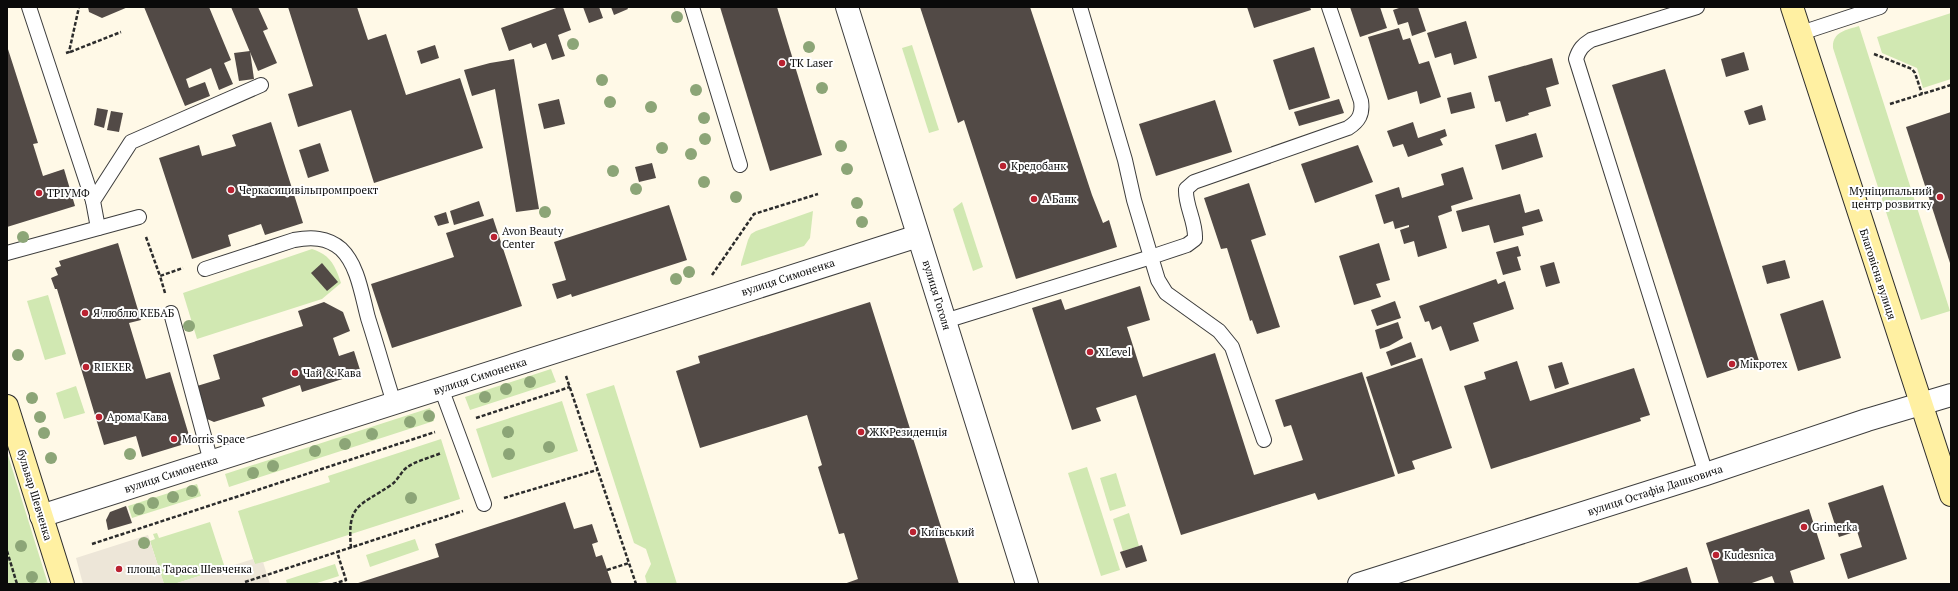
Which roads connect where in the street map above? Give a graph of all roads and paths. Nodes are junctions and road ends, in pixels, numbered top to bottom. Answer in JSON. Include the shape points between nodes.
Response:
{"nodes":[{"id":1,"x":29,"y":7,"type":"edge"},
{"id":2,"x":79,"y":7,"type":"edge"},
{"id":3,"x":692,"y":7,"type":"edge"},
{"id":4,"x":847,"y":7,"type":"edge"},
{"id":5,"x":1080,"y":7,"type":"edge"},
{"id":6,"x":1329,"y":7,"type":"edge"},
{"id":7,"x":1697,"y":7,"type":"edge"},
{"id":8,"x":1792,"y":7,"type":"edge"},
{"id":9,"x":1880,"y":7,"type":"edge"},
{"id":10,"x":121,"y":32,"type":"dead end"},
{"id":11,"x":1801,"y":33,"type":"junction"},
{"id":12,"x":69,"y":52,"type":"junction"},
{"id":13,"x":1874,"y":54,"type":"dead end"},
{"id":14,"x":47,"y":61,"type":"junction"},
{"id":15,"x":261,"y":85,"type":"dead end"},
{"id":16,"x":1951,"y":85,"type":"edge"},
{"id":17,"x":1922,"y":94,"type":"junction"},
{"id":18,"x":1890,"y":104,"type":"dead end"},
{"id":19,"x":740,"y":165,"type":"dead end"},
{"id":20,"x":818,"y":194,"type":"dead end"},
{"id":21,"x":93,"y":201,"type":"junction"},
{"id":22,"x":139,"y":217,"type":"joint"},
{"id":23,"x":98,"y":228,"type":"junction"},
{"id":24,"x":918,"y":236,"type":"junction"},
{"id":25,"x":7,"y":253,"type":"edge"},
{"id":26,"x":1151,"y":257,"type":"junction"},
{"id":27,"x":205,"y":269,"type":"joint"},
{"id":28,"x":160,"y":276,"type":"junction"},
{"id":29,"x":711,"y":276,"type":"dead end"},
{"id":30,"x":171,"y":313,"type":"joint"},
{"id":31,"x":945,"y":321,"type":"junction"},
{"id":32,"x":558,"y":351,"type":"junction"},
{"id":33,"x":570,"y":387,"type":"junction"},
{"id":34,"x":441,"y":388,"type":"junction"},
{"id":35,"x":1951,"y":395,"type":"edge"},
{"id":36,"x":394,"y":403,"type":"junction"},
{"id":37,"x":1923,"y":405,"type":"junction"},
{"id":38,"x":7,"y":406,"type":"edge"},
{"id":39,"x":455,"y":425,"type":"junction"},
{"id":40,"x":1264,"y":440,"type":"dead end"},
{"id":41,"x":462,"y":444,"type":"junction"},
{"id":42,"x":211,"y":462,"type":"junction"},
{"id":43,"x":597,"y":470,"type":"junction"},
{"id":44,"x":1706,"y":474,"type":"junction"},
{"id":45,"x":1951,"y":494,"type":"edge"},
{"id":46,"x":484,"y":504,"type":"junction"},
{"id":47,"x":42,"y":516,"type":"junction"},
{"id":48,"x":92,"y":544,"type":"dead end"},
{"id":49,"x":351,"y":548,"type":"junction"},
{"id":50,"x":7,"y":551,"type":"edge"},
{"id":51,"x":337,"y":552,"type":"junction"},
{"id":52,"x":629,"y":563,"type":"junction"},
{"id":53,"x":607,"y":570,"type":"dead end"},
{"id":54,"x":245,"y":582,"type":"dead end"},
{"id":55,"x":17,"y":584,"type":"edge"},
{"id":56,"x":63,"y":584,"type":"edge"},
{"id":57,"x":333,"y":584,"type":"edge"},
{"id":58,"x":636,"y":584,"type":"edge"},
{"id":59,"x":1027,"y":584,"type":"edge"},
{"id":60,"x":1359,"y":584,"type":"edge"}],
"edges":[{"from":1,"to":14,"type":"lane"},
{"from":2,"to":12,"type":"path"},
{"from":3,"to":19,"type":"lane"},
{"from":4,"to":24,"type":"street","name":"вулиця Гоголя"},
{"from":5,"to":26,"type":"lane"},
{"from":6,"to":26,"type":"lane","via":[[1361,101],[1360,117],[1348,128],[1194,182],[1186,189],[1186,198],[1196,229],[1195,239],[1188,245]]},
{"from":7,"to":44,"type":"lane","via":[[1591,40],[1584,44],[1576,58]]},
{"from":8,"to":11,"type":"main road","name":"Благовісна вулиця"},
{"from":9,"to":11,"type":"lane"},
{"from":10,"to":12,"type":"path"},
{"from":11,"to":37,"type":"main road","name":"Благовісна вулиця","via":[[1901,345]]},
{"from":12,"to":14,"type":"path"},
{"from":13,"to":17,"type":"path","via":[[1912,69]]},
{"from":14,"to":21,"type":"lane"},
{"from":15,"to":21,"type":"lane","via":[[131,142]]},
{"from":16,"to":17,"type":"path"},
{"from":17,"to":18,"type":"path"},
{"from":20,"to":29,"type":"path","via":[[754,214]]},
{"from":21,"to":23,"type":"lane"},
{"from":22,"to":23,"type":"lane"},
{"from":22,"to":28,"type":"path"},
{"from":23,"to":25,"type":"lane"},
{"from":24,"to":31,"type":"street","name":"вулиця Гоголя"},
{"from":24,"to":32,"type":"street","name":"вулиця Симоненка"},
{"from":26,"to":31,"type":"lane"},
{"from":26,"to":40,"type":"lane","via":[[1158,280],[1166,293],[1219,331],[1232,347]]},
{"from":27,"to":28,"type":"path","via":[[195,271],[182,268]]},
{"from":27,"to":36,"type":"lane","via":[[306,238],[319,238],[341,250],[354,270]]},
{"from":28,"to":30,"type":"path"},
{"from":30,"to":42,"type":"lane"},
{"from":31,"to":59,"type":"street","name":"вулиця Гоголя"},
{"from":32,"to":33,"type":"path"},
{"from":32,"to":34,"type":"street","name":"вулиця Симоненка"},
{"from":33,"to":39,"type":"path"},
{"from":33,"to":43,"type":"path"},
{"from":34,"to":36,"type":"street","name":"вулиця Симоненка"},
{"from":34,"to":39,"type":"lane"},
{"from":35,"to":37,"type":"street","name":"вулиця Остафія Дашковича"},
{"from":36,"to":42,"type":"street","name":"вулиця Симоненка"},
{"from":37,"to":44,"type":"street","name":"вулиця Остафія Дашковича","via":[[1867,420]]},
{"from":37,"to":45,"type":"main road","name":"Благовісна вулиця"},
{"from":38,"to":47,"type":"main road","name":"бульвар Шевченка"},
{"from":39,"to":41,"type":"lane"},
{"from":39,"to":48,"type":"path"},
{"from":41,"to":46,"type":"lane"},
{"from":41,"to":49,"type":"path","via":[[406,468],[393,484],[368,497],[357,507],[350,527]]},
{"from":42,"to":47,"type":"street","name":"вулиця Симоненка"},
{"from":43,"to":46,"type":"path"},
{"from":43,"to":52,"type":"path"},
{"from":44,"to":60,"type":"street","name":"вулиця Остафія Дашковича"},
{"from":46,"to":49,"type":"path"},
{"from":47,"to":56,"type":"main road","name":"бульвар Шевченка"},
{"from":49,"to":51,"type":"path"},
{"from":50,"to":55,"type":"path"},
{"from":51,"to":54,"type":"path"},
{"from":51,"to":57,"type":"path","via":[[346,580]]},
{"from":52,"to":53,"type":"path"},
{"from":52,"to":58,"type":"path"}]}
